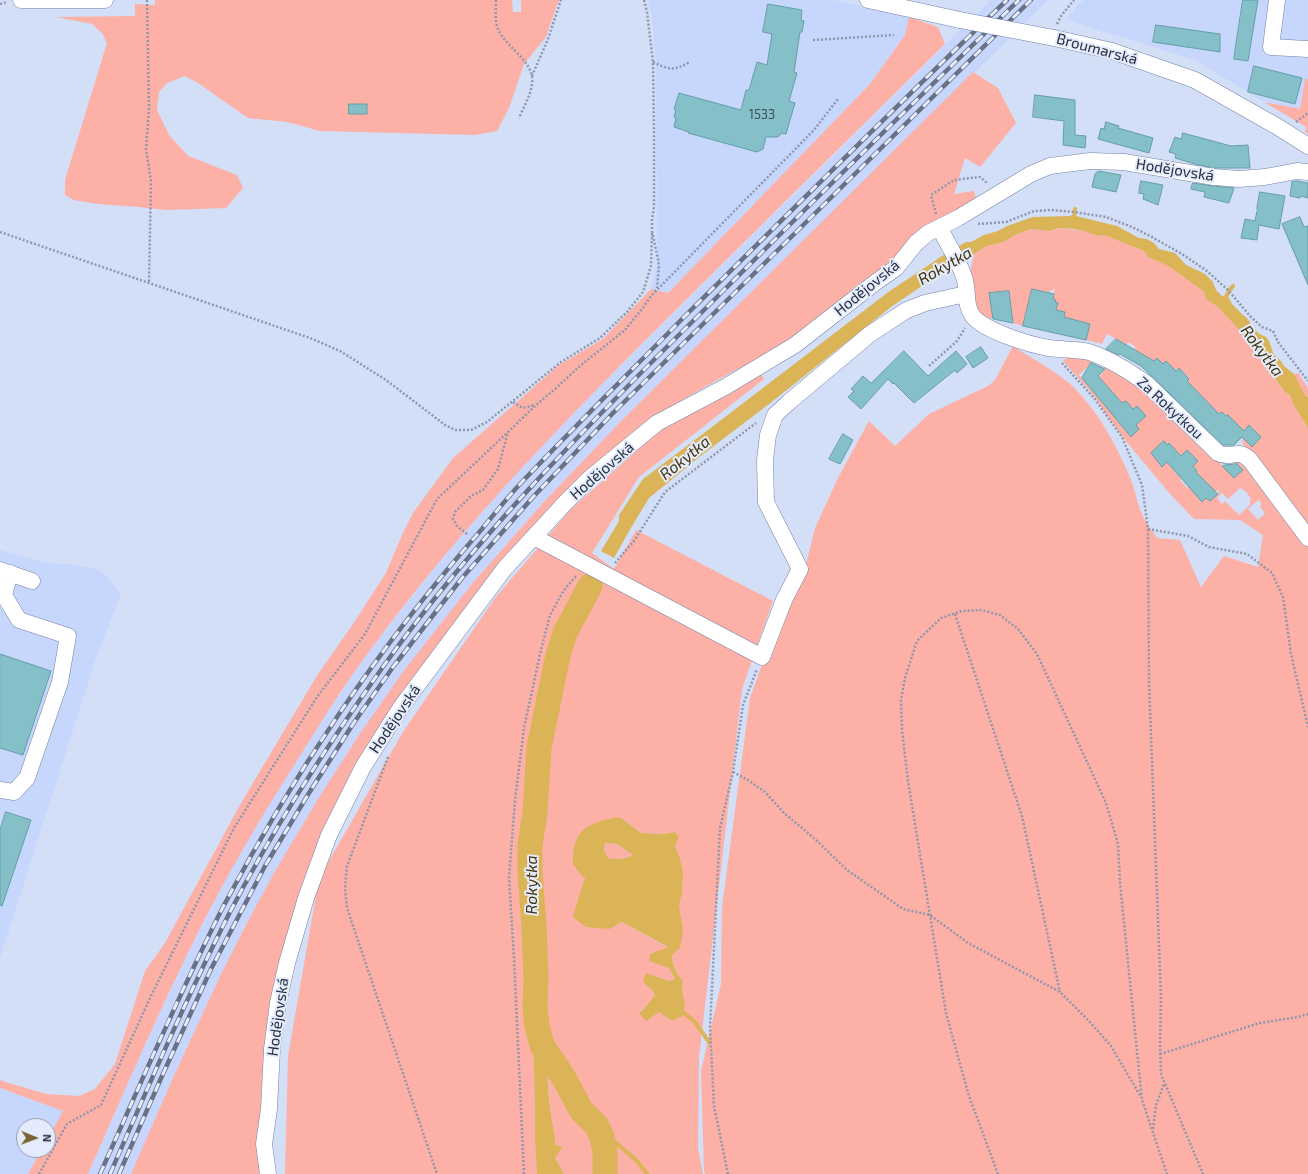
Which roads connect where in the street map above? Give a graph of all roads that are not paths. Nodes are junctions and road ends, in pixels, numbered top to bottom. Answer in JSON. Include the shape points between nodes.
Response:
{"nodes":[{"id":1,"x":21,"y":0,"type":"edge"},
{"id":2,"x":105,"y":0,"type":"edge"},
{"id":3,"x":868,"y":0,"type":"edge"},
{"id":4,"x":1277,"y":0,"type":"edge"},
{"id":5,"x":905,"y":4,"type":"edge"},
{"id":6,"x":1308,"y":48,"type":"edge"},
{"id":7,"x":1308,"y":146,"type":"edge"},
{"id":8,"x":1308,"y":172,"type":"edge"},
{"id":9,"x":940,"y":228,"type":"junction"},
{"id":10,"x":966,"y":294,"type":"junction"},
{"id":11,"x":534,"y":537,"type":"junction"},
{"id":12,"x":1308,"y":538,"type":"edge"},
{"id":13,"x":5,"y":572,"type":"edge"},
{"id":14,"x":32,"y":581,"type":"dead end"},
{"id":15,"x":2,"y":594,"type":"edge"},
{"id":16,"x":0,"y":790,"type":"edge"},
{"id":17,"x":268,"y":1174,"type":"edge"}],
"edges":[{"from":1,"to":2,"type":"street"},
{"from":3,"to":5,"type":"street","name":"Broumarská"},
{"from":4,"to":6,"type":"street","via":[[1270,47]]},
{"from":5,"to":7,"type":"street","name":"Broumarská","bridge":true,"via":[[960,20],[1055,32],[1195,80]]},
{"from":8,"to":9,"type":"street","name":"Hodějovská","via":[[1296,171],[1239,179],[1124,162],[1090,160],[1050,166],[1031,174]]},
{"from":9,"to":10,"type":"street","via":[[960,268],[966,285]]},
{"from":9,"to":11,"type":"street","name":"Hodějovská","via":[[928,233],[916,243],[896,268],[795,345],[657,423],[590,478]]},
{"from":10,"to":11,"type":"street","via":[[925,303],[907,310],[870,334],[775,415],[768,434],[765,460],[766,502],[800,569],[784,600],[762,656]]},
{"from":10,"to":12,"type":"street","name":"Za Rokytkou","via":[[973,316],[987,326],[1024,343],[1089,352],[1117,364],[1147,384],[1218,453],[1245,455]]},
{"from":11,"to":17,"type":"street","name":"Hodějovská","via":[[505,568],[401,706],[363,767],[329,835],[306,898],[278,1003],[264,1144]]},
{"from":13,"to":14,"type":"street"},
{"from":13,"to":15,"type":"street"},
{"from":15,"to":16,"type":"street","via":[[19,620],[68,636],[60,682],[26,778],[14,792]]}]}
